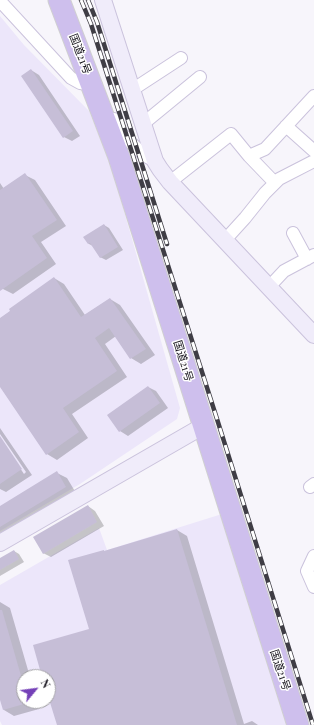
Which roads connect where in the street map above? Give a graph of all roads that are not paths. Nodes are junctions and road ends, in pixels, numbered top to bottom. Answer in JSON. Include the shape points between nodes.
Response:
{"nodes":[{"id":1,"x":59,"y":0,"type":"edge"},
{"id":2,"x":103,"y":0,"type":"edge"},
{"id":3,"x":0,"y":1,"type":"edge"},
{"id":4,"x":181,"y":58,"type":"dead end"},
{"id":5,"x":200,"y":77,"type":"dead end"},
{"id":6,"x":91,"y":85,"type":"junction"},
{"id":7,"x":132,"y":90,"type":"junction"},
{"id":8,"x":314,"y":96,"type":"edge"},
{"id":9,"x":144,"y":123,"type":"junction"},
{"id":10,"x":286,"y":126,"type":"junction"},
{"id":11,"x":314,"y":151,"type":"edge"},
{"id":12,"x":250,"y":156,"type":"junction"},
{"id":13,"x":155,"y":161,"type":"junction"},
{"id":14,"x":314,"y":161,"type":"edge"},
{"id":15,"x":170,"y":182,"type":"junction"},
{"id":16,"x":275,"y":183,"type":"junction"},
{"id":17,"x":293,"y":233,"type":"dead end"},
{"id":18,"x":225,"y":240,"type":"junction"},
{"id":19,"x":310,"y":257,"type":"edge"},
{"id":20,"x":269,"y":286,"type":"junction"},
{"id":21,"x":314,"y":335,"type":"edge"},
{"id":22,"x":203,"y":426,"type":"junction"},
{"id":23,"x":0,"y":543,"type":"edge"},
{"id":24,"x":314,"y":556,"type":"edge"},
{"id":25,"x":314,"y":586,"type":"edge"},
{"id":26,"x":298,"y":725,"type":"edge"}],
"edges":[{"from":1,"to":6,"type":"highway","name":"国道21号"},
{"from":2,"to":7,"type":"street"},
{"from":3,"to":6,"type":"street","via":[[71,78],[80,84]]},
{"from":4,"to":7,"type":"street"},
{"from":5,"to":9,"type":"street"},
{"from":6,"to":13,"type":"street","via":[[101,88],[122,134],[145,156]]},
{"from":6,"to":22,"type":"highway","name":"国道21号","via":[[119,157]]},
{"from":7,"to":9,"type":"street"},
{"from":8,"to":10,"type":"street"},
{"from":9,"to":13,"type":"street"},
{"from":10,"to":11,"type":"street"},
{"from":10,"to":12,"type":"street","via":[[265,149]]},
{"from":12,"to":15,"type":"street","via":[[231,134]]},
{"from":12,"to":16,"type":"street"},
{"from":13,"to":15,"type":"street"},
{"from":14,"to":16,"type":"street"},
{"from":15,"to":18,"type":"street"},
{"from":16,"to":18,"type":"street"},
{"from":17,"to":19,"type":"street"},
{"from":18,"to":20,"type":"street"},
{"from":19,"to":20,"type":"street","via":[[284,271]]},
{"from":20,"to":21,"type":"street"},
{"from":22,"to":23,"type":"street"},
{"from":22,"to":26,"type":"highway","name":"国道21号"},
{"from":24,"to":25,"type":"street","via":[[307,571]]}]}
